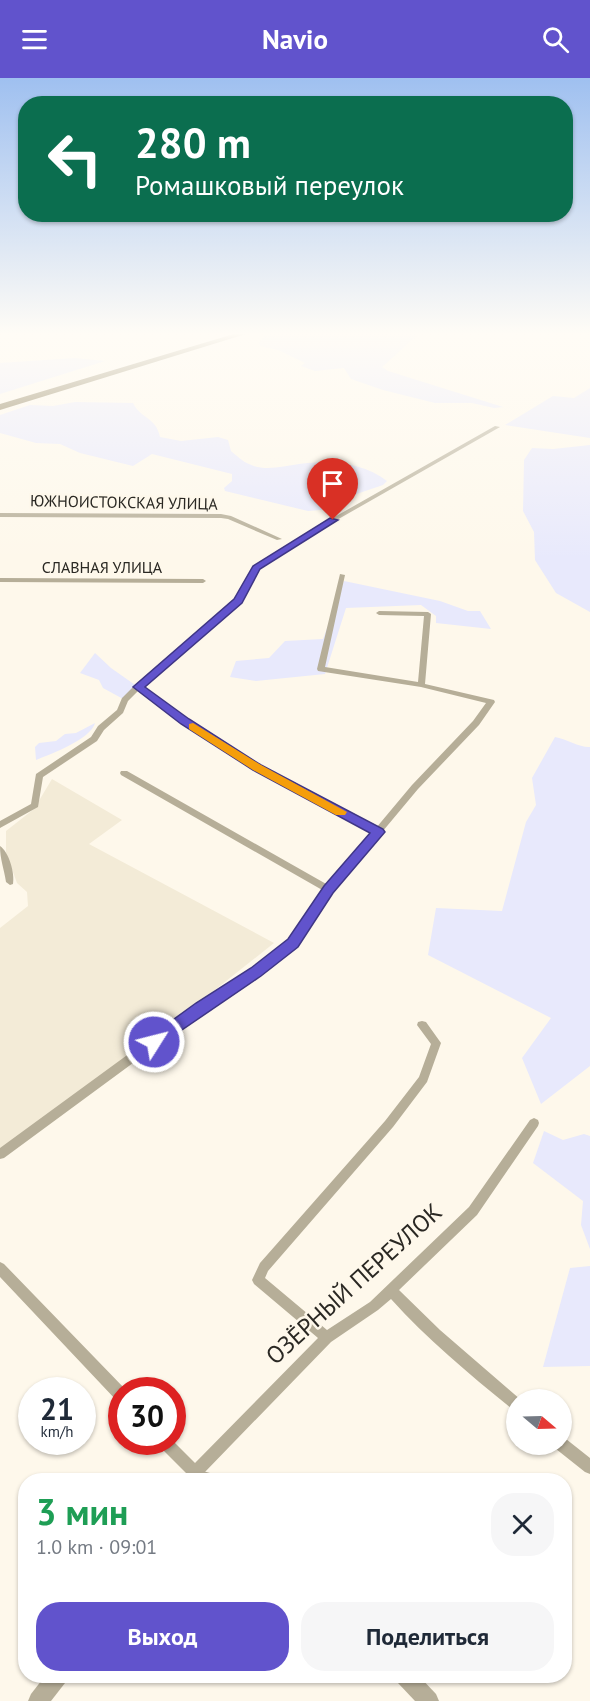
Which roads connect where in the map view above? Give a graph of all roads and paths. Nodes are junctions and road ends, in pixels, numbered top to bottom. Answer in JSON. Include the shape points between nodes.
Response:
{"nodes":[{"id":1,"x":497,"y":427,"type":"dead end"},
{"id":2,"x":0,"y":515,"type":"edge"},
{"id":3,"x":279,"y":539,"type":"dead end"},
{"id":4,"x":342,"y":575,"type":"dead end"},
{"id":5,"x":0,"y":580,"type":"edge"},
{"id":6,"x":203,"y":581,"type":"dead end"},
{"id":7,"x":379,"y":613,"type":"dead end"},
{"id":8,"x":421,"y":685,"type":"junction"},
{"id":9,"x":138,"y":687,"type":"junction"},
{"id":10,"x":124,"y":773,"type":"dead end"},
{"id":11,"x":0,"y":825,"type":"edge"},
{"id":12,"x":378,"y":832,"type":"junction"},
{"id":13,"x":0,"y":849,"type":"edge"},
{"id":14,"x":10,"y":882,"type":"dead end"},
{"id":15,"x":328,"y":890,"type":"junction"},
{"id":16,"x":422,"y":1025,"type":"dead end"},
{"id":17,"x":534,"y":1123,"type":"dead end"},
{"id":18,"x":0,"y":1154,"type":"edge"},
{"id":19,"x":0,"y":1268,"type":"edge"},
{"id":20,"x":391,"y":1290,"type":"junction"},
{"id":21,"x":327,"y":1338,"type":"junction"},
{"id":22,"x":108,"y":1381,"type":"edge"},
{"id":23,"x":506,"y":1395,"type":"edge"},
{"id":24,"x":572,"y":1453,"type":"edge"},
{"id":25,"x":178,"y":1455,"type":"edge"},
{"id":26,"x":590,"y":1467,"type":"edge"},
{"id":27,"x":195,"y":1473,"type":"edge"},
{"id":28,"x":205,"y":1473,"type":"edge"},
{"id":29,"x":52,"y":1683,"type":"edge"},
{"id":30,"x":412,"y":1683,"type":"edge"},
{"id":31,"x":38,"y":1701,"type":"edge"},
{"id":32,"x":429,"y":1701,"type":"edge"}],
"edges":[{"from":1,"to":9,"type":"street","via":[[256,568],[238,600]]},
{"from":2,"to":3,"type":"street","name":"ЮЖНОИСТОКСКАЯ УЛИЦА","via":[[221,516]]},
{"from":4,"to":8,"type":"street","via":[[321,669]]},
{"from":5,"to":6,"type":"street","name":"СЛАВНАЯ УЛИЦА"},
{"from":7,"to":8,"type":"street","via":[[428,614]]},
{"from":8,"to":12,"type":"street","via":[[491,702]]},
{"from":9,"to":11,"type":"street","via":[[94,739],[39,776],[35,805]]},
{"from":9,"to":12,"type":"street","via":[[257,767]]},
{"from":10,"to":15,"type":"street"},
{"from":12,"to":15,"type":"street"},
{"from":13,"to":14,"type":"street"},
{"from":15,"to":18,"type":"street","via":[[293,943]]},
{"from":16,"to":21,"type":"street","via":[[436,1043],[423,1079],[258,1280]]},
{"from":17,"to":20,"type":"street","name":"ОЗЁРНЫЙ ПЕРЕУЛОК","via":[[473,1211]]},
{"from":19,"to":22,"type":"street"},
{"from":20,"to":21,"type":"street","name":"ОЗЁРНЫЙ ПЕРЕУЛОК"},
{"from":20,"to":23,"type":"street","via":[[410,1312]]},
{"from":21,"to":28,"type":"street","name":"ОЗЁРНЫЙ ПЕРЕУЛОК"},
{"from":24,"to":26,"type":"street"},
{"from":25,"to":27,"type":"street"},
{"from":29,"to":31,"type":"street"},
{"from":30,"to":32,"type":"street"}]}
